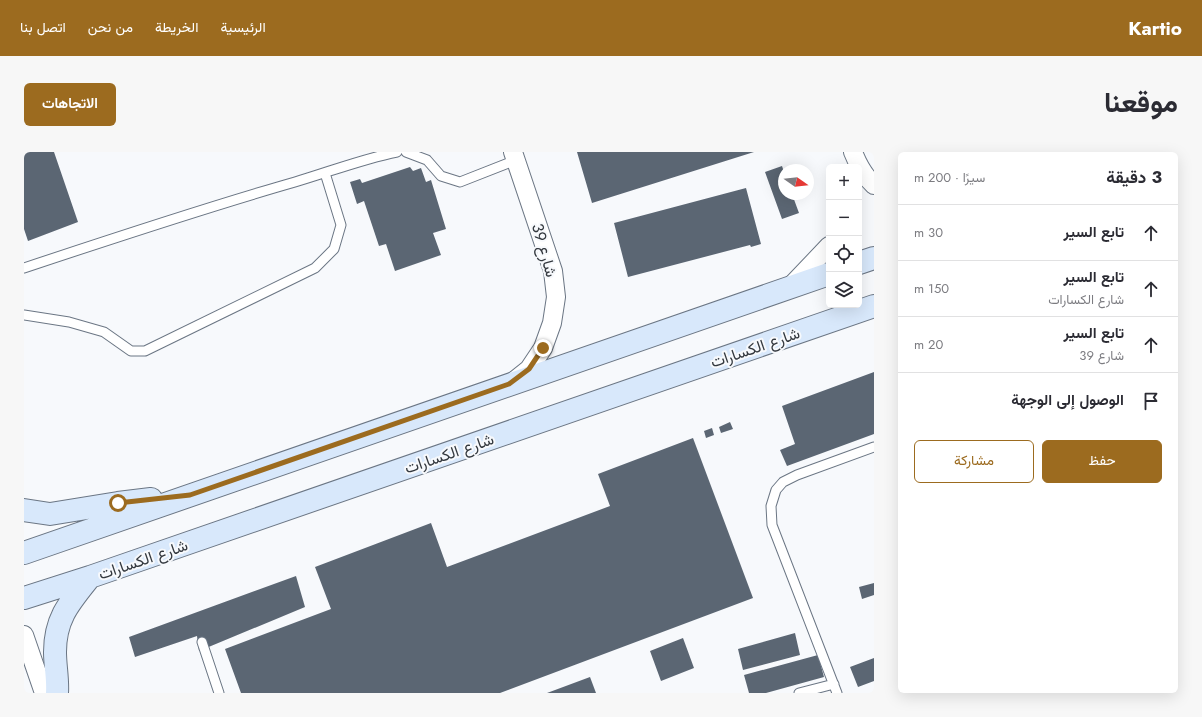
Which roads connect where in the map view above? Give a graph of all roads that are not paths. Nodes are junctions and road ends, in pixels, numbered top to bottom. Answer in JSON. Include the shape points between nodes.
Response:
{"nodes":[{"id":1,"x":397,"y":152,"type":"edge"},
{"id":2,"x":406,"y":152,"type":"edge"},
{"id":3,"x":514,"y":156,"type":"edge"},
{"id":4,"x":856,"y":161,"type":"edge"},
{"id":5,"x":325,"y":173,"type":"junction"},
{"id":6,"x":874,"y":185,"type":"edge"},
{"id":7,"x":826,"y":249,"type":"edge"},
{"id":8,"x":874,"y":258,"type":"edge"},
{"id":9,"x":862,"y":262,"type":"edge"},
{"id":10,"x":24,"y":268,"type":"edge"},
{"id":11,"x":826,"y":275,"type":"edge"},
{"id":12,"x":790,"y":287,"type":"junction"},
{"id":13,"x":874,"y":306,"type":"edge"},
{"id":14,"x":24,"y":315,"type":"edge"},
{"id":15,"x":509,"y":384,"type":"junction"},
{"id":16,"x":874,"y":447,"type":"edge"},
{"id":17,"x":190,"y":495,"type":"junction"},
{"id":18,"x":24,"y":510,"type":"edge"},
{"id":19,"x":24,"y":553,"type":"edge"},
{"id":20,"x":90,"y":577,"type":"junction"},
{"id":21,"x":24,"y":598,"type":"edge"},
{"id":22,"x":24,"y":635,"type":"edge"},
{"id":23,"x":202,"y":642,"type":"dead end"},
{"id":24,"x":836,"y":689,"type":"edge"},
{"id":25,"x":44,"y":693,"type":"edge"},
{"id":26,"x":57,"y":693,"type":"edge"},
{"id":27,"x":219,"y":693,"type":"edge"},
{"id":28,"x":799,"y":693,"type":"edge"}],
"edges":[{"from":1,"to":5,"type":"lane"},
{"from":2,"to":3,"type":"lane","via":[[427,160],[441,176],[460,182]]},
{"from":3,"to":15,"type":"street","name":"شارع 39","via":[[553,271],[556,297],[552,323],[543,348],[529,369]]},
{"from":4,"to":6,"type":"street"},
{"from":5,"to":10,"type":"lane","via":[[219,204]]},
{"from":5,"to":14,"type":"lane","via":[[341,225],[334,249],[315,268],[145,351],[131,351],[104,332],[69,322]]},
{"from":7,"to":12,"type":"street"},
{"from":8,"to":9,"type":"street"},
{"from":11,"to":12,"type":"street"},
{"from":12,"to":15,"type":"street"},
{"from":13,"to":20,"type":"street","name":"شارع الكسارات"},
{"from":15,"to":17,"type":"street"},
{"from":16,"to":24,"type":"lane","via":[[783,482],[776,490],[772,506],[772,525]]},
{"from":17,"to":18,"type":"street","via":[[50,514]]},
{"from":17,"to":19,"type":"street"},
{"from":20,"to":21,"type":"street","name":"شارع الكسارات"},
{"from":20,"to":26,"type":"street","via":[[70,603],[60,622],[55,648]]},
{"from":22,"to":25,"type":"street"},
{"from":23,"to":27,"type":"lane"},
{"from":24,"to":28,"type":"lane"}]}
